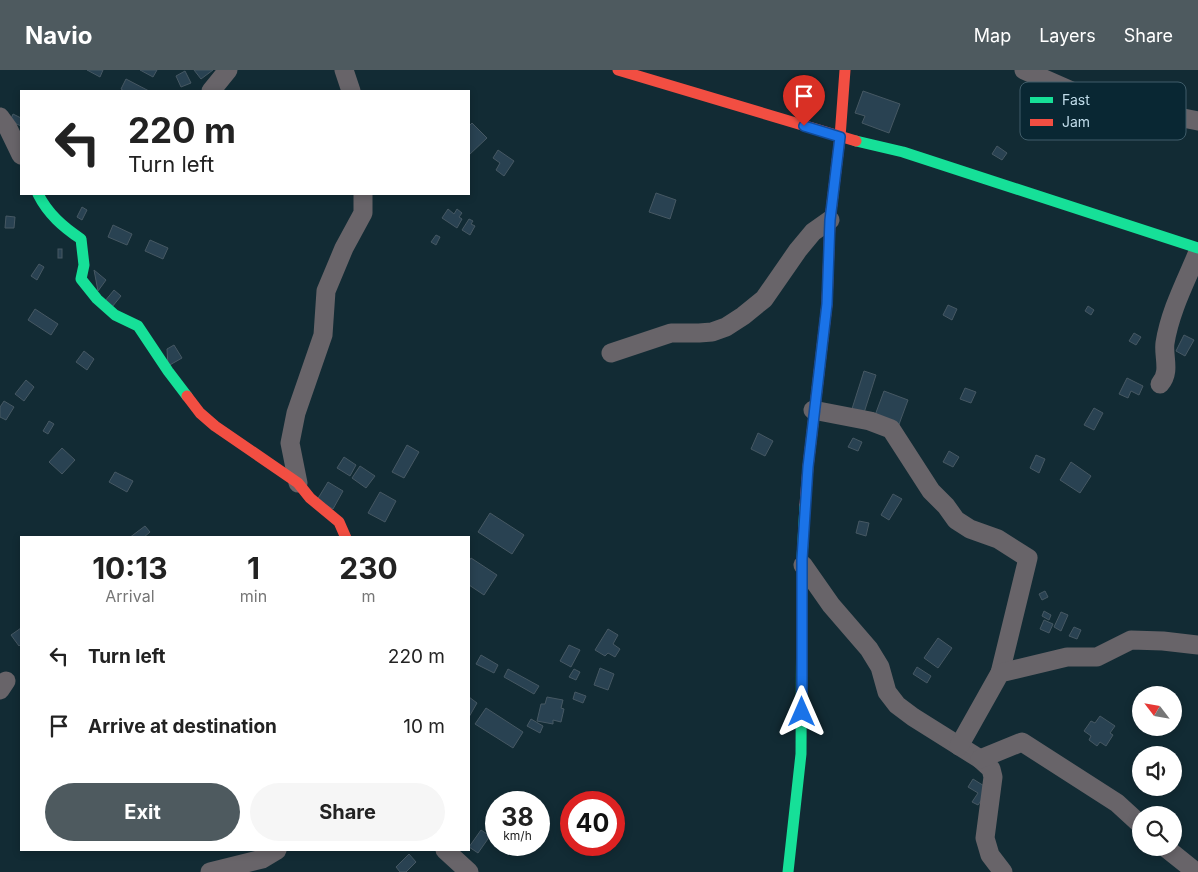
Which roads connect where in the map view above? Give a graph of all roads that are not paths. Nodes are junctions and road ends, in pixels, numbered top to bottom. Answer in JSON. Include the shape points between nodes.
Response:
{"nodes":[{"id":1,"x":228,"y":70,"type":"edge"},
{"id":2,"x":344,"y":70,"type":"edge"},
{"id":3,"x":618,"y":70,"type":"edge"},
{"id":4,"x":845,"y":70,"type":"edge"},
{"id":5,"x":1024,"y":70,"type":"edge"},
{"id":6,"x":1051,"y":82,"type":"edge"},
{"id":7,"x":212,"y":90,"type":"edge"},
{"id":8,"x":351,"y":90,"type":"edge"},
{"id":9,"x":10,"y":126,"type":"edge"},
{"id":10,"x":840,"y":137,"type":"junction"},
{"id":11,"x":20,"y":152,"type":"edge"},
{"id":12,"x":39,"y":195,"type":"edge"},
{"id":13,"x":364,"y":195,"type":"edge"},
{"id":14,"x":830,"y":220,"type":"junction"},
{"id":15,"x":1198,"y":248,"type":"edge"},
{"id":16,"x":1198,"y":252,"type":"edge"},
{"id":17,"x":611,"y":352,"type":"dead end"},
{"id":18,"x":1160,"y":384,"type":"dead end"},
{"id":19,"x":813,"y":410,"type":"junction"},
{"id":20,"x":298,"y":483,"type":"junction"},
{"id":21,"x":345,"y":536,"type":"edge"},
{"id":22,"x":803,"y":565,"type":"junction"},
{"id":23,"x":1198,"y":644,"type":"edge"},
{"id":24,"x":1000,"y":673,"type":"junction"},
{"id":25,"x":959,"y":746,"type":"junction"},
{"id":26,"x":980,"y":759,"type":"junction"},
{"id":27,"x":1132,"y":817,"type":"edge"},
{"id":28,"x":275,"y":851,"type":"edge"},
{"id":29,"x":446,"y":851,"type":"edge"},
{"id":30,"x":1176,"y":856,"type":"edge"},
{"id":31,"x":210,"y":872,"type":"edge"},
{"id":32,"x":469,"y":872,"type":"edge"},
{"id":33,"x":788,"y":872,"type":"edge"},
{"id":34,"x":1003,"y":872,"type":"edge"},
{"id":35,"x":1196,"y":872,"type":"edge"}],
"edges":[{"from":1,"to":7,"type":"street"},
{"from":2,"to":8,"type":"street"},
{"from":3,"to":10,"type":"street"},
{"from":4,"to":10,"type":"street"},
{"from":5,"to":6,"type":"street"},
{"from":9,"to":11,"type":"street"},
{"from":10,"to":14,"type":"street"},
{"from":10,"to":15,"type":"street","via":[[903,152]]},
{"from":12,"to":20,"type":"street","via":[[63,227],[81,239],[84,265],[81,279],[96,299],[115,315],[138,326],[168,371],[215,426]]},
{"from":13,"to":20,"type":"street","via":[[363,213],[326,291],[323,334],[296,413],[290,443]]},
{"from":14,"to":17,"type":"street","via":[[813,232],[764,299],[726,327],[699,334],[671,333]]},
{"from":14,"to":19,"type":"street","via":[[827,304]]},
{"from":16,"to":18,"type":"street","via":[[1171,318],[1165,344],[1166,371]]},
{"from":19,"to":22,"type":"street"},
{"from":19,"to":24,"type":"street","via":[[870,421],[891,429],[931,492],[956,520],[998,539],[1028,558]]},
{"from":20,"to":21,"type":"street","via":[[310,498],[339,522]]},
{"from":22,"to":25,"type":"street","via":[[831,605],[869,649],[880,667],[887,692],[897,705]]},
{"from":22,"to":33,"type":"street","via":[[800,760]]},
{"from":23,"to":24,"type":"street","via":[[1130,640],[1097,657],[1067,657]]},
{"from":24,"to":25,"type":"street"},
{"from":25,"to":26,"type":"street"},
{"from":26,"to":27,"type":"street","via":[[1022,742],[1117,803]]},
{"from":26,"to":34,"type":"street","via":[[991,769],[993,777],[985,838],[990,855]]},
{"from":28,"to":31,"type":"street","via":[[262,859]]},
{"from":29,"to":32,"type":"street"},
{"from":30,"to":35,"type":"street"}]}
